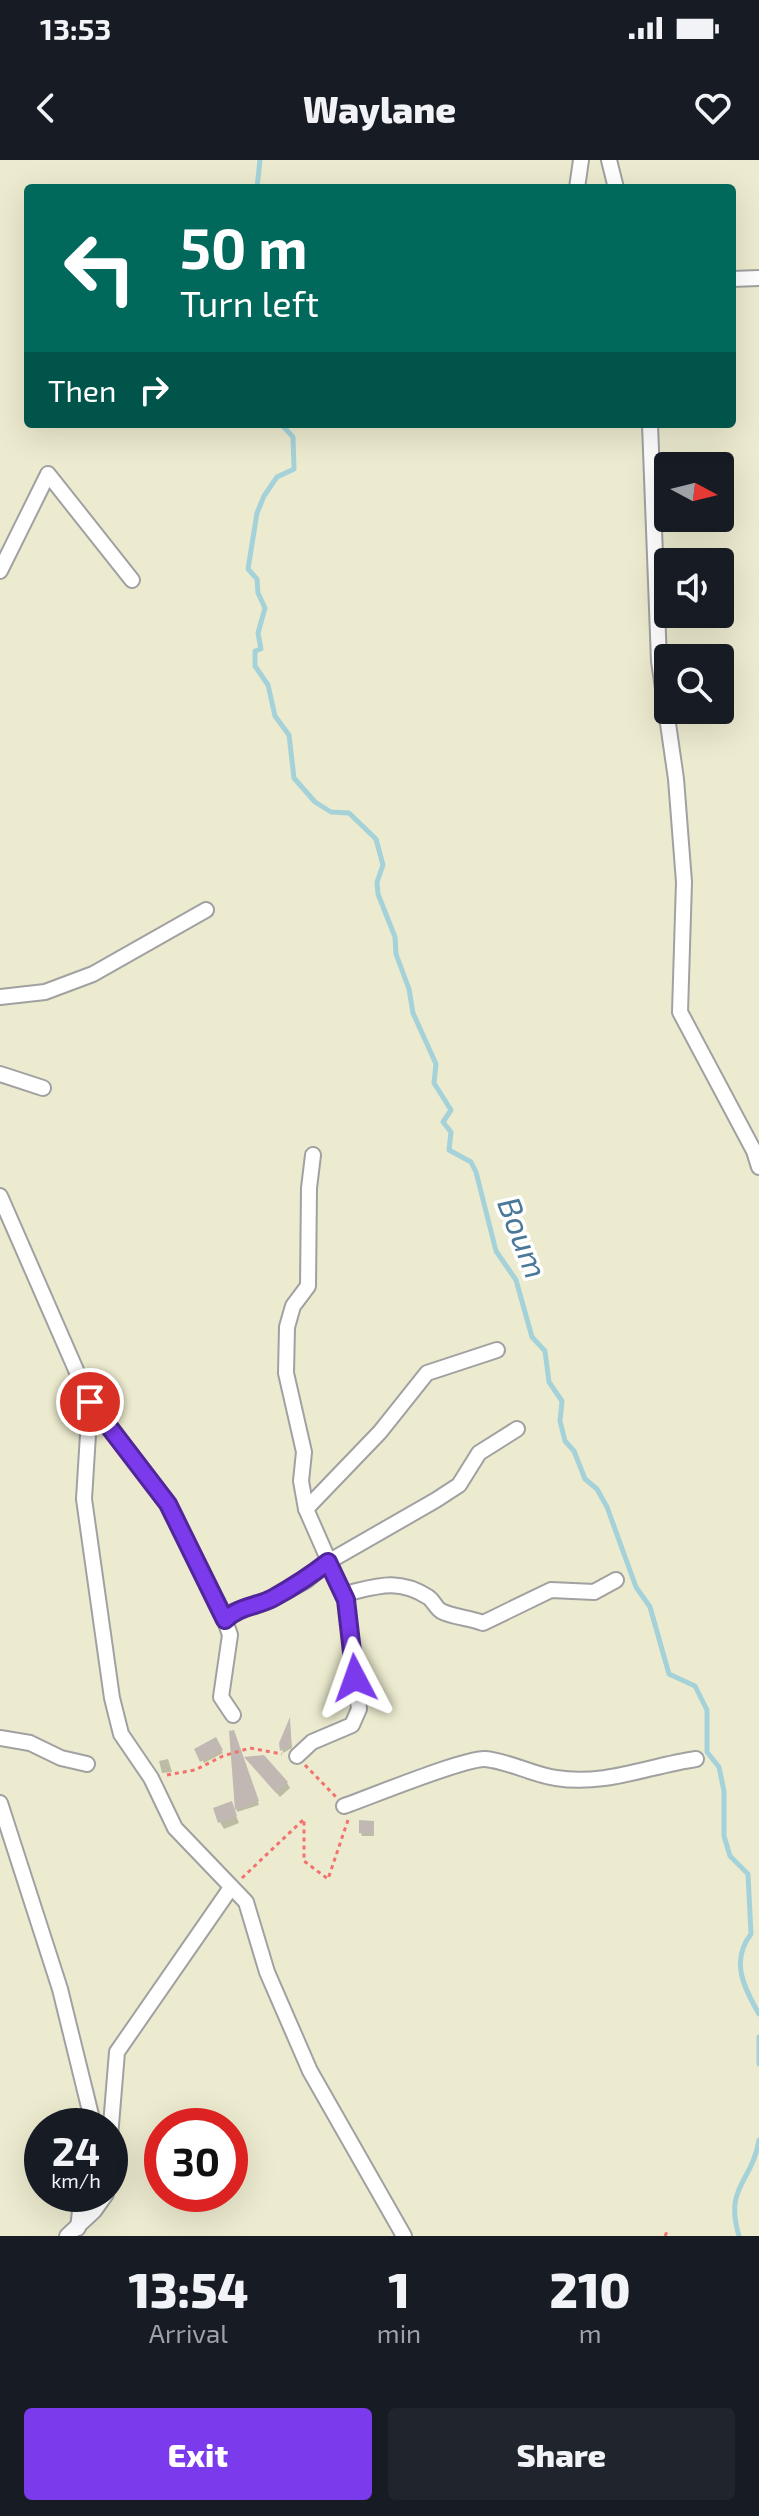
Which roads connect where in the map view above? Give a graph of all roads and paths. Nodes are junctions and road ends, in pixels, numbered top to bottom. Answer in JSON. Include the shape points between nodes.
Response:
{"nodes":[{"id":1,"x":581,"y":160,"type":"edge"},
{"id":2,"x":609,"y":160,"type":"edge"},
{"id":3,"x":578,"y":184,"type":"edge"},
{"id":4,"x":615,"y":184,"type":"edge"},
{"id":5,"x":759,"y":278,"type":"edge"},
{"id":6,"x":736,"y":279,"type":"edge"},
{"id":7,"x":650,"y":428,"type":"edge"},
{"id":8,"x":0,"y":571,"type":"edge"},
{"id":9,"x":132,"y":580,"type":"dead end"},
{"id":10,"x":206,"y":910,"type":"dead end"},
{"id":11,"x":0,"y":997,"type":"edge"},
{"id":12,"x":0,"y":1074,"type":"edge"},
{"id":13,"x":43,"y":1088,"type":"dead end"},
{"id":14,"x":313,"y":1155,"type":"dead end"},
{"id":15,"x":759,"y":1167,"type":"edge"},
{"id":16,"x":0,"y":1196,"type":"edge"},
{"id":17,"x":497,"y":1350,"type":"dead end"},
{"id":18,"x":90,"y":1402,"type":"junction"},
{"id":19,"x":517,"y":1429,"type":"dead end"},
{"id":20,"x":306,"y":1509,"type":"junction"},
{"id":21,"x":328,"y":1562,"type":"junction"},
{"id":22,"x":616,"y":1580,"type":"dead end"},
{"id":23,"x":344,"y":1594,"type":"junction"},
{"id":24,"x":225,"y":1620,"type":"junction"},
{"id":25,"x":233,"y":1715,"type":"dead end"},
{"id":26,"x":0,"y":1738,"type":"edge"},
{"id":27,"x":297,"y":1756,"type":"junction"},
{"id":28,"x":696,"y":1759,"type":"dead end"},
{"id":29,"x":87,"y":1764,"type":"dead end"},
{"id":30,"x":151,"y":1778,"type":"junction"},
{"id":31,"x":0,"y":1803,"type":"edge"},
{"id":32,"x":344,"y":1806,"type":"junction"},
{"id":33,"x":230,"y":1889,"type":"junction"},
{"id":34,"x":89,"y":2108,"type":"edge"},
{"id":35,"x":112,"y":2108,"type":"edge"},
{"id":36,"x":93,"y":2212,"type":"edge"},
{"id":37,"x":77,"y":2230,"type":"edge"},
{"id":38,"x":67,"y":2236,"type":"edge"},
{"id":39,"x":404,"y":2236,"type":"edge"}],
"edges":[{"from":1,"to":3,"type":"street"},
{"from":2,"to":4,"type":"street"},
{"from":5,"to":6,"type":"street"},
{"from":7,"to":15,"type":"street","via":[[659,661],[684,882],[680,1012]]},
{"from":8,"to":9,"type":"street","via":[[48,474]]},
{"from":10,"to":11,"type":"street","via":[[93,974],[45,992]]},
{"from":12,"to":13,"type":"street"},
{"from":14,"to":20,"type":"street","via":[[308,1286],[293,1306],[286,1358],[304,1452],[301,1481]]},
{"from":16,"to":18,"type":"street"},
{"from":17,"to":20,"type":"street","via":[[427,1373],[380,1432]]},
{"from":18,"to":24,"type":"street","via":[[168,1504]]},
{"from":18,"to":30,"type":"street","via":[[84,1499],[112,1698],[121,1734]]},
{"from":19,"to":21,"type":"street","via":[[479,1453],[459,1485]]},
{"from":20,"to":21,"type":"street"},
{"from":21,"to":23,"type":"street"},
{"from":21,"to":24,"type":"street","via":[[307,1580],[234,1611]]},
{"from":22,"to":23,"type":"street","via":[[594,1592],[542,1592],[483,1623],[441,1610],[431,1598],[400,1587],[370,1585]]},
{"from":23,"to":27,"type":"street","via":[[359,1709],[352,1725],[312,1742]]},
{"from":24,"to":25,"type":"street","via":[[230,1635],[221,1697]]},
{"from":26,"to":29,"type":"street"},
{"from":27,"to":30,"type":"path","via":[[250,1748],[195,1770]]},
{"from":27,"to":32,"type":"path"},
{"from":28,"to":32,"type":"street","via":[[656,1765],[618,1779],[589,1780],[555,1778],[483,1759]]},
{"from":30,"to":33,"type":"street","via":[[175,1828]]},
{"from":31,"to":34,"type":"street","via":[[60,1989]]},
{"from":32,"to":33,"type":"path","via":[[349,1815],[328,1879],[304,1861],[304,1819]]},
{"from":33,"to":35,"type":"street","via":[[117,2052]]},
{"from":33,"to":39,"type":"street","via":[[246,1902],[267,1972],[310,2071]]},
{"from":36,"to":37,"type":"street"},
{"from":37,"to":38,"type":"street"}]}
